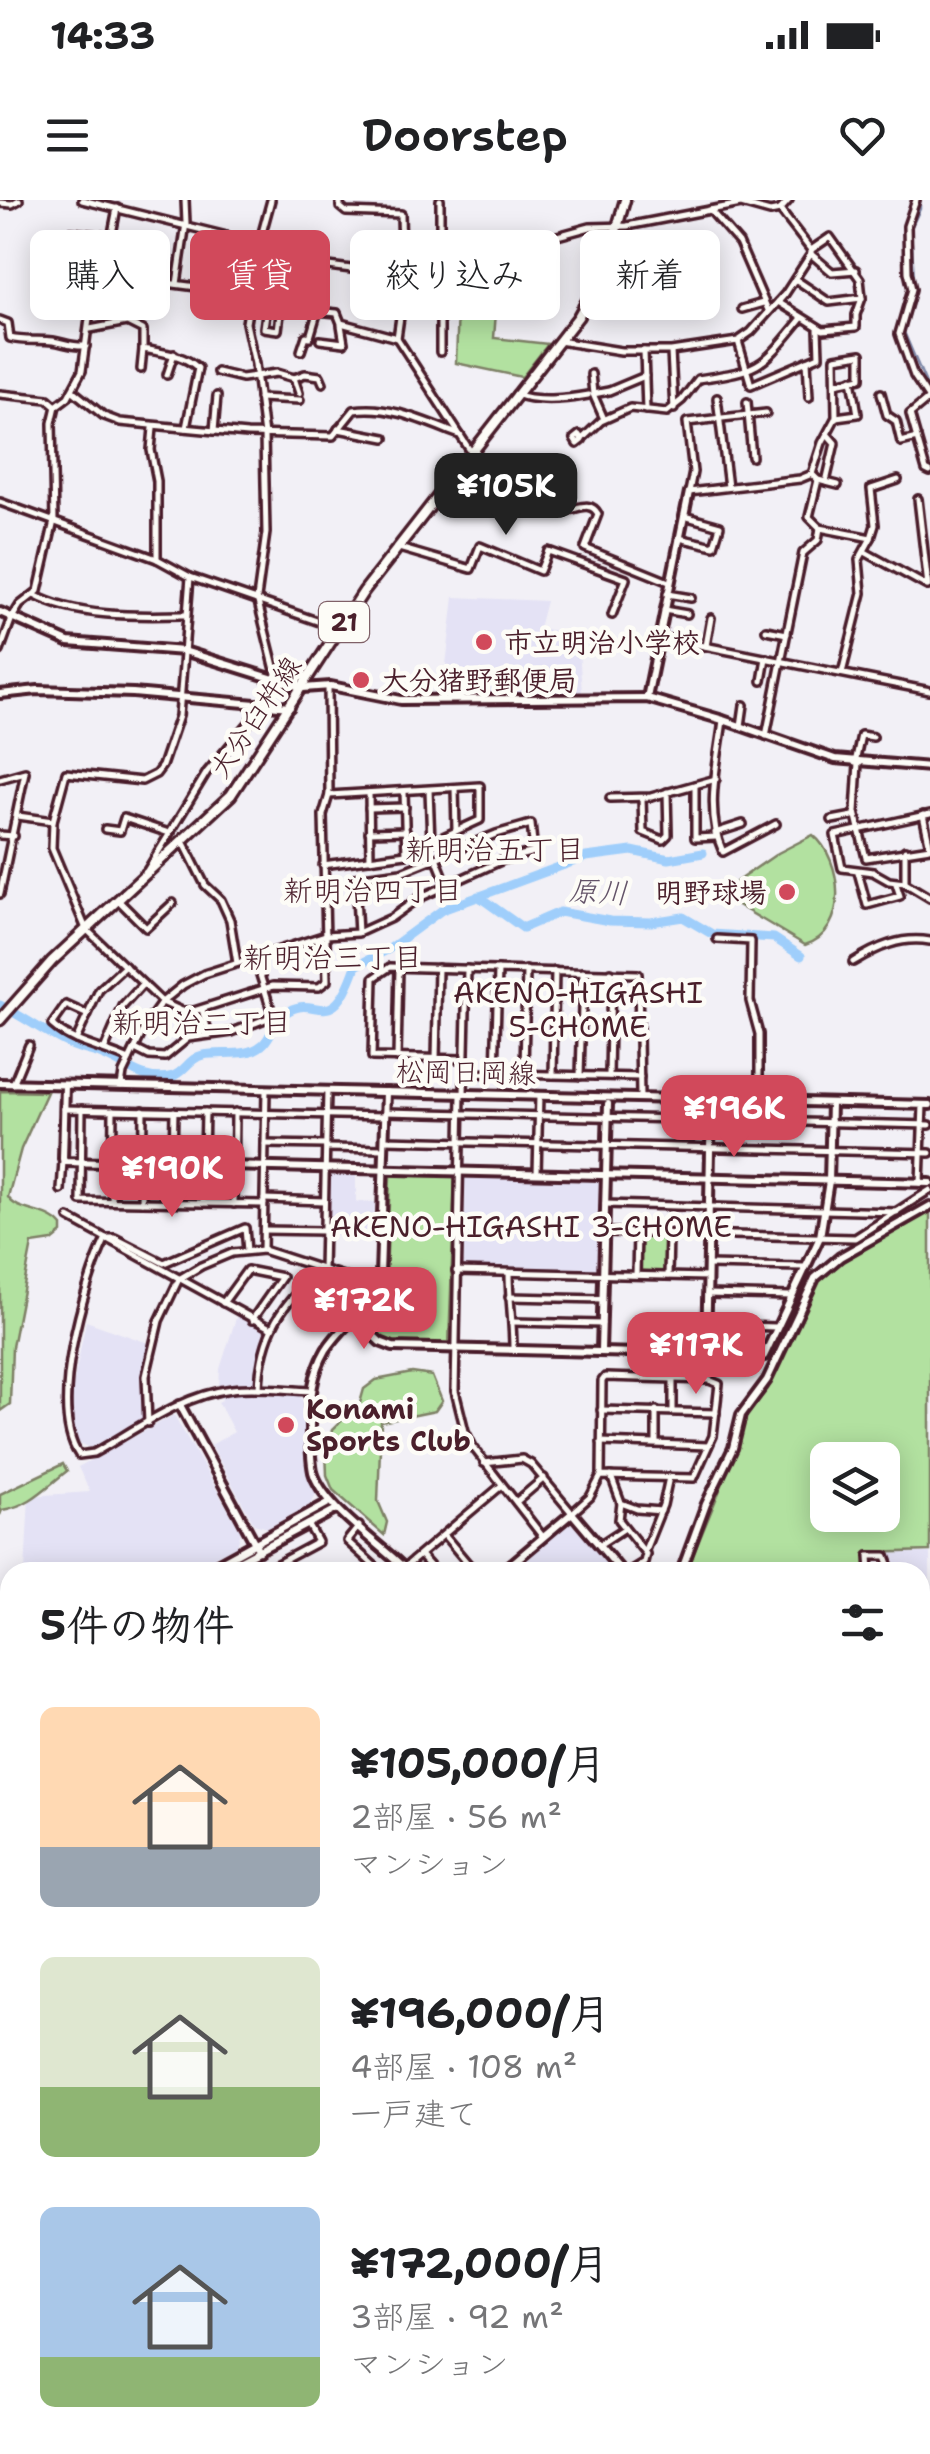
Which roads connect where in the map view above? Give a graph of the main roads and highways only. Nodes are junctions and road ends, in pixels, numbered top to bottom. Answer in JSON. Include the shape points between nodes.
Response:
{"nodes":[{"id":1,"x":625,"y":200,"type":"edge"},
{"id":2,"x":0,"y":1020,"type":"edge"}],
"edges":[{"from":1,"to":2,"type":"main road","name":"大分臼杵線","number":"21","via":[[592,295],[396,547],[231,795],[86,929]]}]}
